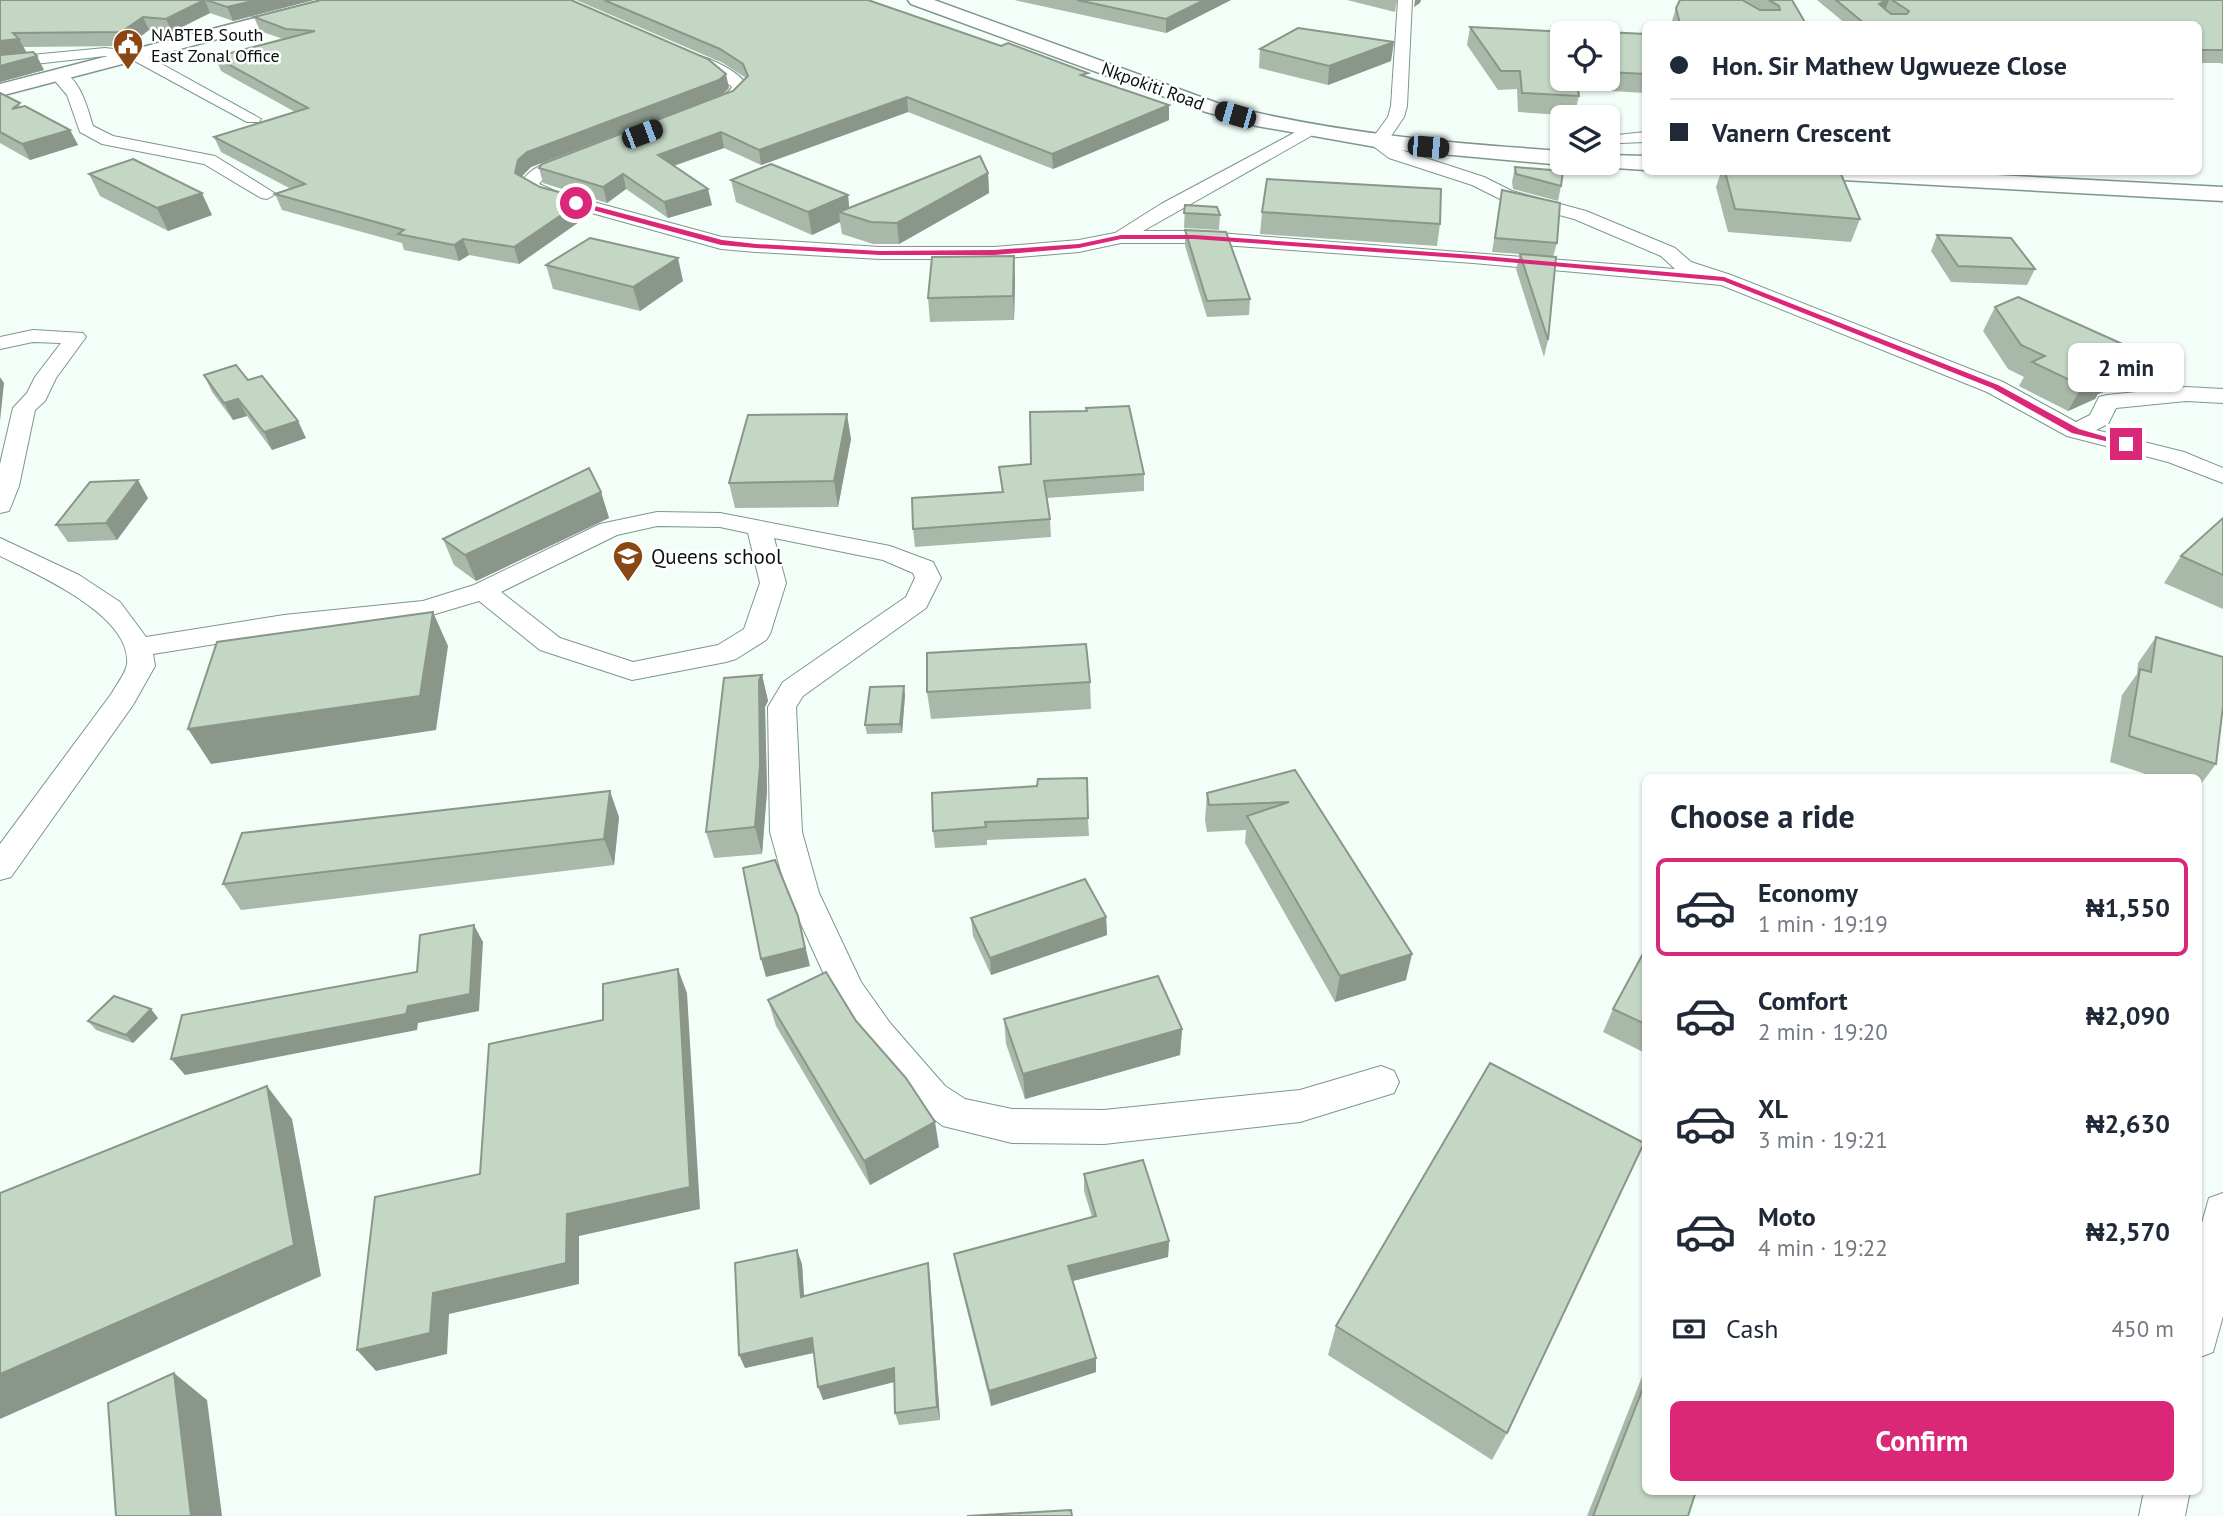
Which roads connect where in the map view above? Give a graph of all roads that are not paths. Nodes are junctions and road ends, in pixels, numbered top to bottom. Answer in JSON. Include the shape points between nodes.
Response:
{"nodes":[{"id":1,"x":345,"y":0,"type":"edge"},
{"id":2,"x":917,"y":0,"type":"edge"},
{"id":3,"x":1405,"y":0,"type":"edge"},
{"id":4,"x":680,"y":53,"type":"edge"},
{"id":5,"x":135,"y":55,"type":"junction"},
{"id":6,"x":0,"y":63,"type":"edge"},
{"id":7,"x":58,"y":75,"type":"junction"},
{"id":8,"x":0,"y":90,"type":"edge"},
{"id":9,"x":693,"y":114,"type":"edge"},
{"id":10,"x":253,"y":119,"type":"dead end"},
{"id":11,"x":1305,"y":132,"type":"junction"},
{"id":12,"x":1642,"y":137,"type":"edge"},
{"id":13,"x":1620,"y":138,"type":"edge"},
{"id":14,"x":1377,"y":143,"type":"junction"},
{"id":15,"x":598,"y":151,"type":"edge"},
{"id":16,"x":1550,"y":157,"type":"edge"},
{"id":17,"x":1620,"y":162,"type":"edge"},
{"id":18,"x":1642,"y":163,"type":"edge"},
{"id":19,"x":1879,"y":175,"type":"edge"},
{"id":20,"x":267,"y":194,"type":"dead end"},
{"id":21,"x":2223,"y":194,"type":"edge"},
{"id":22,"x":1121,"y":237,"type":"junction"},
{"id":23,"x":1724,"y":279,"type":"junction"},
{"id":24,"x":0,"y":343,"type":"edge"},
{"id":25,"x":2223,"y":396,"type":"edge"},
{"id":26,"x":2076,"y":431,"type":"junction"},
{"id":27,"x":2223,"y":476,"type":"edge"},
{"id":28,"x":0,"y":506,"type":"edge"},
{"id":29,"x":759,"y":529,"type":"junction"},
{"id":30,"x":0,"y":546,"type":"edge"},
{"id":31,"x":483,"y":590,"type":"junction"},
{"id":32,"x":139,"y":648,"type":"junction"},
{"id":33,"x":0,"y":868,"type":"edge"},
{"id":34,"x":1381,"y":1082,"type":"dead end"},
{"id":35,"x":2223,"y":1211,"type":"edge"},
{"id":36,"x":2202,"y":1317,"type":"edge"},
{"id":37,"x":2166,"y":1495,"type":"edge"},
{"id":38,"x":2162,"y":1516,"type":"edge"}],
"edges":[{"from":1,"to":5,"type":"main road"},
{"from":2,"to":11,"type":"main road","name":"Nkpokiti Road","via":[[1213,108]]},
{"from":3,"to":14,"type":"street","via":[[1399,106]]},
{"from":4,"to":9,"type":"street","via":[[717,68],[740,85],[729,100]]},
{"from":5,"to":6,"type":"street","via":[[105,52]]},
{"from":5,"to":7,"type":"main road"},
{"from":5,"to":10,"type":"street"},
{"from":7,"to":8,"type":"main road"},
{"from":7,"to":20,"type":"street","via":[[75,94],[86,129],[108,140],[209,160]]},
{"from":11,"to":14,"type":"main road","name":"Nkpokiti Road"},
{"from":11,"to":22,"type":"street"},
{"from":12,"to":13,"type":"street"},
{"from":14,"to":16,"type":"main road","name":"Nkpokiti Road"},
{"from":14,"to":23,"type":"street","via":[[1506,195],[1580,215],[1668,252],[1680,264]]},
{"from":15,"to":22,"type":"street","via":[[540,173],[530,186],[551,197],[721,243],[880,253],[994,253],[1079,246]]},
{"from":17,"to":18,"type":"main road"},
{"from":19,"to":21,"type":"main road"},
{"from":22,"to":23,"type":"street","via":[[1194,237]]},
{"from":23,"to":26,"type":"street","via":[[1995,387]]},
{"from":24,"to":28,"type":"street","via":[[33,336],[76,337],[24,408]]},
{"from":25,"to":26,"type":"street","via":[[2186,394],[2107,402],[2100,419]]},
{"from":26,"to":27,"type":"street","via":[[2176,457]]},
{"from":29,"to":31,"type":"street","via":[[720,520],[657,519],[609,530]]},
{"from":29,"to":31,"type":"street","via":[[773,583],[756,634],[726,653],[632,671],[550,645]]},
{"from":29,"to":34,"type":"street","via":[[890,554],[924,568],[928,578],[917,602],[793,689],[785,698],[782,718],[786,832],[803,893],[848,990],[877,1034],[932,1097],[956,1114],[1012,1126],[1104,1127],[1300,1106]]},
{"from":30,"to":32,"type":"street","via":[[70,581],[111,608]]},
{"from":31,"to":32,"type":"street","via":[[425,609],[284,624]]},
{"from":32,"to":33,"type":"street","via":[[141,666],[123,698]]},
{"from":35,"to":36,"type":"street"},
{"from":37,"to":38,"type":"street"}]}
